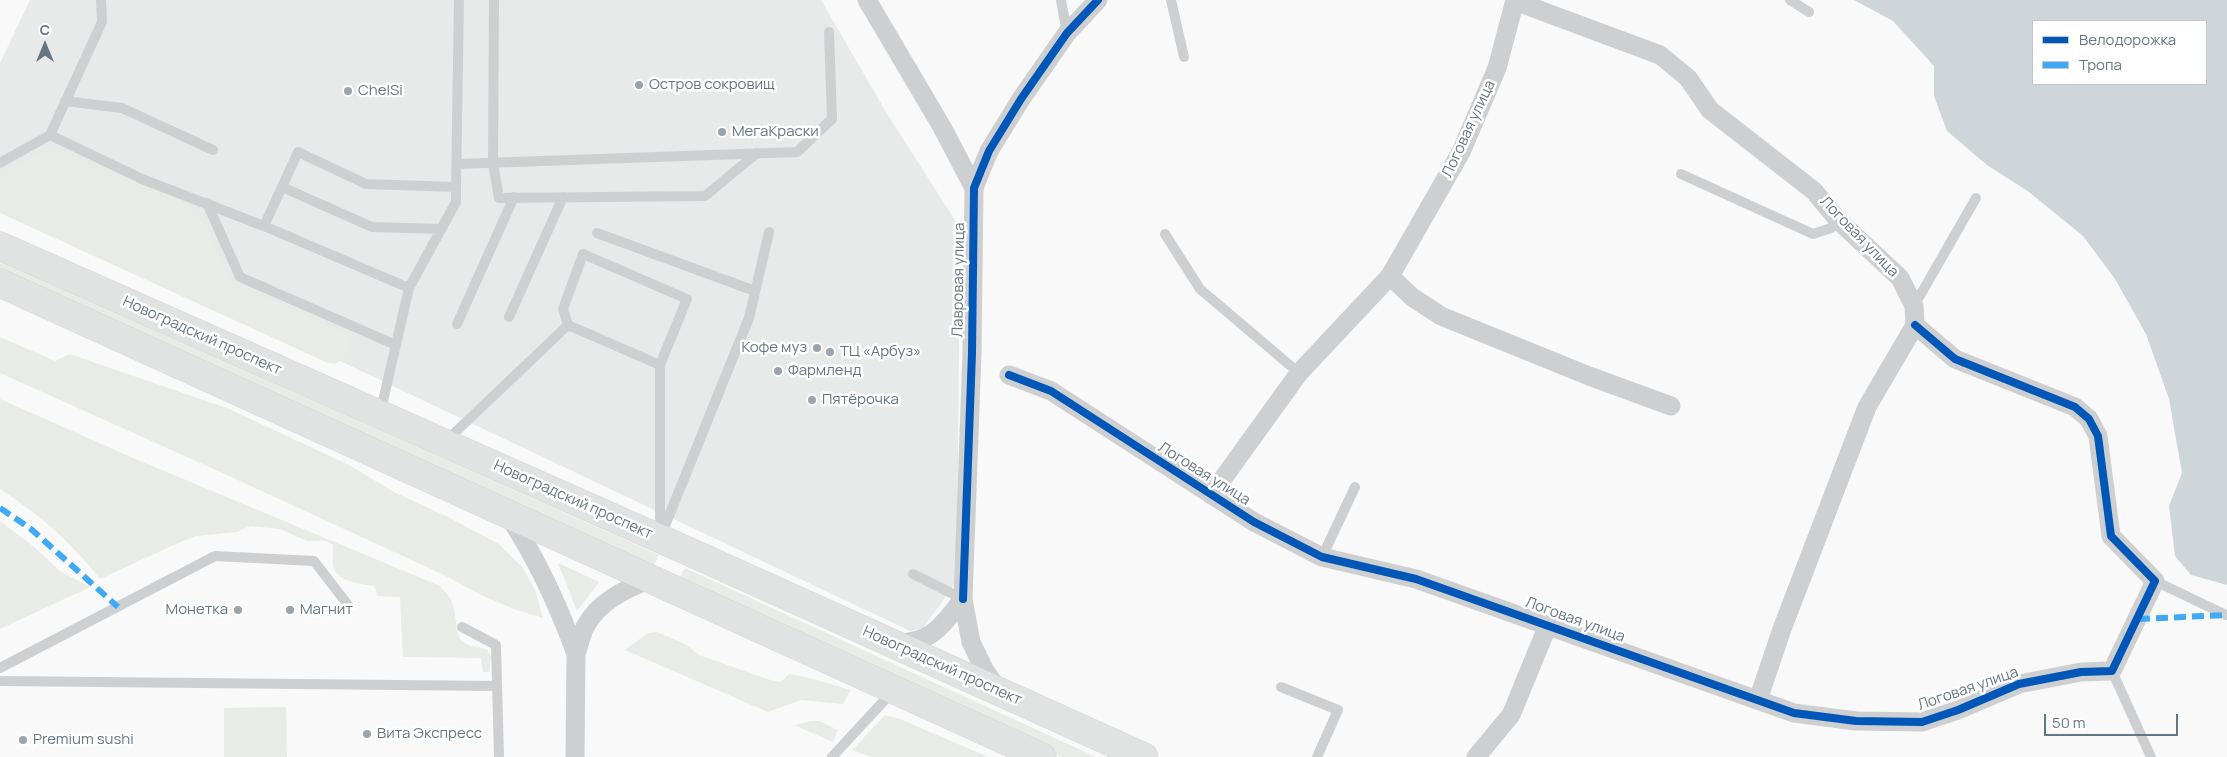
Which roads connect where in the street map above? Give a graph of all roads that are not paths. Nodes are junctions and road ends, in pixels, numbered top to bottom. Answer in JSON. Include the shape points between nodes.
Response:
{"nodes":[{"id":1,"x":101,"y":0,"type":"edge"},
{"id":2,"x":459,"y":0,"type":"edge"},
{"id":3,"x":494,"y":0,"type":"edge"},
{"id":4,"x":867,"y":0,"type":"edge"},
{"id":5,"x":1061,"y":0,"type":"edge"},
{"id":6,"x":1098,"y":0,"type":"edge"},
{"id":7,"x":1171,"y":0,"type":"edge"},
{"id":8,"x":1790,"y":0,"type":"edge"},
{"id":9,"x":1515,"y":1,"type":"edge"},
{"id":10,"x":1809,"y":12,"type":"dead end"},
{"id":11,"x":829,"y":32,"type":"dead end"},
{"id":12,"x":1067,"y":33,"type":"junction"},
{"id":13,"x":1184,"y":57,"type":"dead end"},
{"id":14,"x":65,"y":101,"type":"junction"},
{"id":15,"x":50,"y":135,"type":"junction"},
{"id":16,"x":213,"y":150,"type":"dead end"},
{"id":17,"x":757,"y":153,"type":"junction"},
{"id":18,"x":0,"y":163,"type":"edge"},
{"id":19,"x":493,"y":163,"type":"junction"},
{"id":20,"x":457,"y":164,"type":"junction"},
{"id":21,"x":1681,"y":174,"type":"dead end"},
{"id":22,"x":456,"y":186,"type":"junction"},
{"id":23,"x":282,"y":187,"type":"junction"},
{"id":24,"x":974,"y":188,"type":"junction"},
{"id":25,"x":514,"y":197,"type":"junction"},
{"id":26,"x":562,"y":197,"type":"junction"},
{"id":27,"x":1976,"y":198,"type":"dead end"},
{"id":28,"x":207,"y":203,"type":"junction"},
{"id":29,"x":1838,"y":220,"type":"junction"},
{"id":30,"x":264,"y":226,"type":"junction"},
{"id":31,"x":441,"y":229,"type":"junction"},
{"id":32,"x":769,"y":232,"type":"dead end"},
{"id":33,"x":597,"y":233,"type":"dead end"},
{"id":34,"x":1165,"y":234,"type":"dead end"},
{"id":35,"x":0,"y":246,"type":"edge"},
{"id":36,"x":1390,"y":276,"type":"junction"},
{"id":37,"x":0,"y":283,"type":"edge"},
{"id":38,"x":409,"y":288,"type":"junction"},
{"id":39,"x":756,"y":291,"type":"junction"},
{"id":40,"x":1914,"y":306,"type":"junction"},
{"id":41,"x":509,"y":317,"type":"dead end"},
{"id":42,"x":457,"y":324,"type":"dead end"},
{"id":43,"x":568,"y":325,"type":"junction"},
{"id":44,"x":1915,"y":325,"type":"junction"},
{"id":45,"x":396,"y":345,"type":"junction"},
{"id":46,"x":660,"y":365,"type":"junction"},
{"id":47,"x":1300,"y":373,"type":"junction"},
{"id":48,"x":1009,"y":376,"type":"dead end"},
{"id":49,"x":1671,"y":406,"type":"dead end"},
{"id":50,"x":380,"y":415,"type":"junction"},
{"id":51,"x":443,"y":444,"type":"junction"},
{"id":52,"x":1355,"y":486,"type":"dead end"},
{"id":53,"x":1211,"y":495,"type":"junction"},
{"id":54,"x":507,"y":514,"type":"junction"},
{"id":55,"x":660,"y":539,"type":"junction"},
{"id":56,"x":1322,"y":557,"type":"junction"},
{"id":57,"x":913,"y":574,"type":"dead end"},
{"id":58,"x":651,"y":580,"type":"junction"},
{"id":59,"x":2154,"y":581,"type":"junction"},
{"id":60,"x":963,"y":599,"type":"junction"},
{"id":61,"x":348,"y":605,"type":"dead end"},
{"id":62,"x":2226,"y":615,"type":"edge"},
{"id":63,"x":1548,"y":625,"type":"junction"},
{"id":64,"x":462,"y":627,"type":"dead end"},
{"id":65,"x":890,"y":643,"type":"junction"},
{"id":66,"x":576,"y":654,"type":"junction"},
{"id":67,"x":0,"y":668,"type":"edge"},
{"id":68,"x":2112,"y":671,"type":"junction"},
{"id":69,"x":0,"y":681,"type":"edge"},
{"id":70,"x":497,"y":686,"type":"junction"},
{"id":71,"x":1282,"y":687,"type":"dead end"},
{"id":72,"x":894,"y":690,"type":"junction"},
{"id":73,"x":1001,"y":693,"type":"junction"},
{"id":74,"x":1758,"y":700,"type":"junction"},
{"id":75,"x":499,"y":757,"type":"edge"},
{"id":76,"x":575,"y":757,"type":"edge"},
{"id":77,"x":832,"y":757,"type":"edge"},
{"id":78,"x":1042,"y":757,"type":"edge"},
{"id":79,"x":1144,"y":757,"type":"edge"},
{"id":80,"x":1317,"y":757,"type":"edge"},
{"id":81,"x":1476,"y":757,"type":"edge"},
{"id":82,"x":2152,"y":757,"type":"edge"}],
"edges":[{"from":1,"to":14,"type":"lane","via":[[102,22]]},
{"from":2,"to":20,"type":"lane"},
{"from":3,"to":19,"type":"lane"},
{"from":4,"to":24,"type":"street"},
{"from":5,"to":12,"type":"lane"},
{"from":6,"to":12,"type":"street","name":"Лавровая улица"},
{"from":7,"to":13,"type":"lane"},
{"from":8,"to":10,"type":"lane"},
{"from":9,"to":29,"type":"street","name":"Логовая улица","via":[[1660,55],[1688,78],[1710,110],[1814,191]]},
{"from":9,"to":36,"type":"street","name":"Логовая улица","via":[[1498,68],[1462,152]]},
{"from":11,"to":17,"type":"lane","via":[[832,119],[797,152]]},
{"from":12,"to":24,"type":"street","name":"Лавровая улица","via":[[989,151]]},
{"from":14,"to":15,"type":"lane"},
{"from":14,"to":16,"type":"lane","via":[[122,108]]},
{"from":15,"to":18,"type":"lane"},
{"from":15,"to":28,"type":"lane","via":[[142,179]]},
{"from":17,"to":19,"type":"lane"},
{"from":17,"to":26,"type":"lane","via":[[705,196]]},
{"from":19,"to":20,"type":"lane"},
{"from":19,"to":25,"type":"lane","via":[[499,198]]},
{"from":20,"to":22,"type":"lane"},
{"from":21,"to":29,"type":"lane","via":[[1813,234],[1831,228]]},
{"from":22,"to":23,"type":"lane","via":[[366,184],[298,152]]},
{"from":22,"to":31,"type":"lane","via":[[456,202]]},
{"from":23,"to":30,"type":"lane"},
{"from":23,"to":31,"type":"lane","via":[[372,227]]},
{"from":24,"to":60,"type":"street","name":"Лавровая улица"},
{"from":25,"to":26,"type":"lane"},
{"from":25,"to":42,"type":"lane"},
{"from":26,"to":41,"type":"lane"},
{"from":27,"to":40,"type":"lane"},
{"from":28,"to":30,"type":"lane"},
{"from":28,"to":45,"type":"lane","via":[[240,276]]},
{"from":29,"to":40,"type":"street","name":"Логовая улица","via":[[1900,278]]},
{"from":30,"to":38,"type":"lane"},
{"from":31,"to":38,"type":"lane"},
{"from":32,"to":39,"type":"lane"},
{"from":33,"to":39,"type":"lane"},
{"from":34,"to":47,"type":"lane","via":[[1200,289]]},
{"from":35,"to":50,"type":"main road","name":"Новоградский проспект"},
{"from":36,"to":47,"type":"street","name":"Логовая улица"},
{"from":36,"to":49,"type":"street","via":[[1412,297],[1441,316]]},
{"from":37,"to":54,"type":"main road"},
{"from":38,"to":45,"type":"lane"},
{"from":39,"to":55,"type":"lane","via":[[750,318]]},
{"from":40,"to":44,"type":"street","name":"Логовая улица"},
{"from":43,"to":46,"type":"lane"},
{"from":43,"to":46,"type":"lane","via":[[562,309],[583,254],[687,298]]},
{"from":43,"to":51,"type":"lane"},
{"from":44,"to":59,"type":"street","via":[[1955,359],[2075,407],[2089,418],[2098,436],[2111,536]]},
{"from":44,"to":74,"type":"street","via":[[1868,407]]},
{"from":45,"to":50,"type":"lane"},
{"from":46,"to":55,"type":"lane"},
{"from":47,"to":53,"type":"street","name":"Логовая улица"},
{"from":48,"to":53,"type":"street","name":"Логовая улица","via":[[1051,391]]},
{"from":50,"to":51,"type":"main road","name":"Новоградский проспект"},
{"from":51,"to":55,"type":"main road","name":"Новоградский проспект"},
{"from":52,"to":56,"type":"lane"},
{"from":53,"to":56,"type":"street","name":"Логовая улица","via":[[1254,522]]},
{"from":54,"to":58,"type":"main road"},
{"from":54,"to":66,"type":"street","via":[[531,549],[549,584]]},
{"from":55,"to":65,"type":"main road","name":"Новоградский проспект"},
{"from":56,"to":63,"type":"street","name":"Логовая улица","via":[[1416,580]]},
{"from":57,"to":60,"type":"lane"},
{"from":58,"to":66,"type":"street","via":[[625,590],[603,605],[586,626]]},
{"from":58,"to":72,"type":"main road"},
{"from":59,"to":62,"type":"lane"},
{"from":59,"to":68,"type":"street"},
{"from":60,"to":65,"type":"street","via":[[937,630],[913,643]]},
{"from":60,"to":73,"type":"street","name":"Лавровая улица","via":[[971,642]]},
{"from":61,"to":67,"type":"lane","via":[[314,561],[215,556]]},
{"from":63,"to":74,"type":"street","name":"Логовая улица"},
{"from":63,"to":81,"type":"street","via":[[1511,716]]},
{"from":64,"to":70,"type":"lane","via":[[496,645]]},
{"from":65,"to":73,"type":"main road","name":"Новоградский проспект"},
{"from":66,"to":76,"type":"street"},
{"from":68,"to":74,"type":"street","name":"Логовая улица","via":[[2081,672],[2019,684],[1922,722],[1856,721],[1794,712]]},
{"from":68,"to":82,"type":"lane"},
{"from":69,"to":70,"type":"lane"},
{"from":70,"to":75,"type":"lane"},
{"from":71,"to":80,"type":"lane","via":[[1338,710]]},
{"from":72,"to":77,"type":"lane"},
{"from":72,"to":78,"type":"main road"},
{"from":73,"to":79,"type":"main road","name":"Новоградский проспект"}]}
